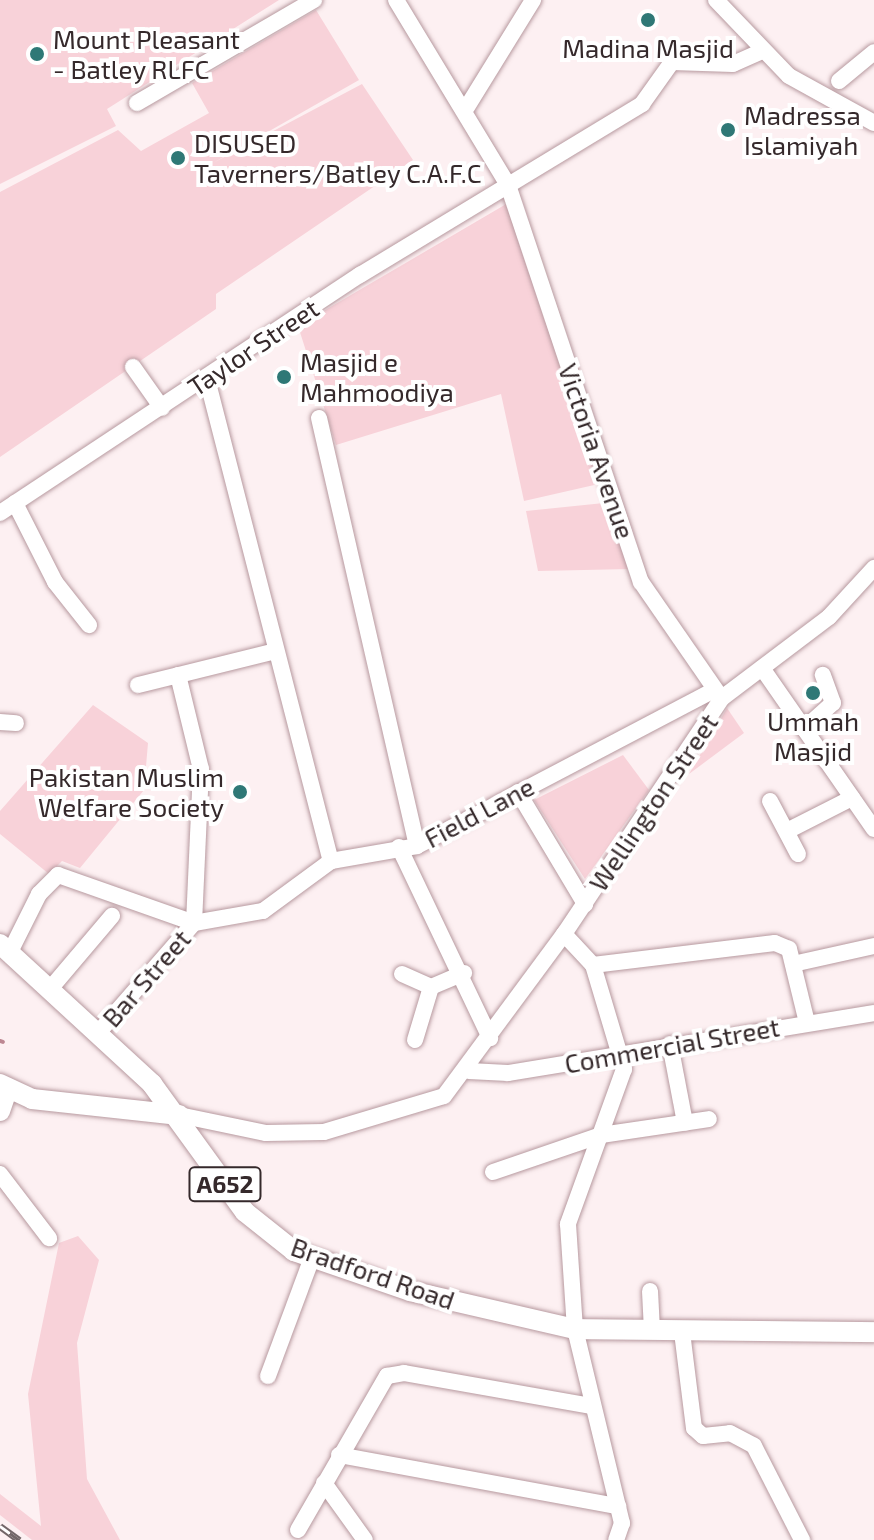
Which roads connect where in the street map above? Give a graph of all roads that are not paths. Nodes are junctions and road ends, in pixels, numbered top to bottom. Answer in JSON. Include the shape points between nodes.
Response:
{"nodes":[{"id":1,"x":314,"y":0,"type":"edge"},
{"id":2,"x":396,"y":0,"type":"edge"},
{"id":3,"x":533,"y":0,"type":"edge"},
{"id":4,"x":716,"y":0,"type":"edge"},
{"id":5,"x":762,"y":51,"type":"junction"},
{"id":6,"x":874,"y":52,"type":"edge"},
{"id":7,"x":839,"y":81,"type":"dead end"},
{"id":8,"x":137,"y":103,"type":"dead end"},
{"id":9,"x":467,"y":107,"type":"junction"},
{"id":10,"x":874,"y":123,"type":"edge"},
{"id":11,"x":508,"y":185,"type":"junction"},
{"id":12,"x":133,"y":367,"type":"dead end"},
{"id":13,"x":207,"y":379,"type":"junction"},
{"id":14,"x":162,"y":408,"type":"junction"},
{"id":15,"x":319,"y":418,"type":"dead end"},
{"id":16,"x":15,"y":503,"type":"junction"},
{"id":17,"x":0,"y":513,"type":"edge"},
{"id":18,"x":874,"y":568,"type":"edge"},
{"id":19,"x":89,"y":625,"type":"dead end"},
{"id":20,"x":271,"y":652,"type":"junction"},
{"id":21,"x":762,"y":668,"type":"junction"},
{"id":22,"x":178,"y":675,"type":"junction"},
{"id":23,"x":823,"y":675,"type":"dead end"},
{"id":24,"x":138,"y":685,"type":"dead end"},
{"id":25,"x":717,"y":694,"type":"junction"},
{"id":26,"x":804,"y":729,"type":"junction"},
{"id":27,"x":518,"y":792,"type":"junction"},
{"id":28,"x":852,"y":798,"type":"junction"},
{"id":29,"x":770,"y":801,"type":"dead end"},
{"id":30,"x":874,"y":829,"type":"edge"},
{"id":31,"x":787,"y":831,"type":"junction"},
{"id":32,"x":417,"y":846,"type":"junction"},
{"id":33,"x":399,"y":847,"type":"junction"},
{"id":34,"x":798,"y":854,"type":"dead end"},
{"id":35,"x":331,"y":861,"type":"junction"},
{"id":36,"x":585,"y":904,"type":"junction"},
{"id":37,"x":112,"y":916,"type":"dead end"},
{"id":38,"x":194,"y":923,"type":"junction"},
{"id":39,"x":564,"y":934,"type":"junction"},
{"id":40,"x":874,"y":946,"type":"edge"},
{"id":41,"x":5,"y":948,"type":"edge"},
{"id":42,"x":793,"y":964,"type":"junction"},
{"id":43,"x":593,"y":965,"type":"junction"},
{"id":44,"x":464,"y":973,"type":"junction"},
{"id":45,"x":402,"y":974,"type":"dead end"},
{"id":46,"x":431,"y":987,"type":"junction"},
{"id":47,"x":50,"y":989,"type":"junction"},
{"id":48,"x":874,"y":1013,"type":"edge"},
{"id":49,"x":806,"y":1019,"type":"junction"},
{"id":50,"x":98,"y":1033,"type":"junction"},
{"id":51,"x":490,"y":1038,"type":"junction"},
{"id":52,"x":415,"y":1040,"type":"dead end"},
{"id":53,"x":670,"y":1044,"type":"junction"},
{"id":54,"x":622,"y":1055,"type":"junction"},
{"id":55,"x":469,"y":1071,"type":"junction"},
{"id":56,"x":4,"y":1086,"type":"edge"},
{"id":57,"x":0,"y":1111,"type":"edge"},
{"id":58,"x":179,"y":1115,"type":"junction"},
{"id":59,"x":709,"y":1119,"type":"dead end"},
{"id":60,"x":685,"y":1123,"type":"junction"},
{"id":61,"x":601,"y":1135,"type":"junction"},
{"id":62,"x":493,"y":1172,"type":"dead end"},
{"id":63,"x":0,"y":1174,"type":"edge"},
{"id":64,"x":49,"y":1238,"type":"dead end"},
{"id":65,"x":312,"y":1258,"type":"junction"},
{"id":66,"x":650,"y":1291,"type":"dead end"},
{"id":67,"x":575,"y":1329,"type":"junction"},
{"id":68,"x":652,"y":1331,"type":"junction"},
{"id":69,"x":682,"y":1332,"type":"junction"},
{"id":70,"x":874,"y":1332,"type":"edge"},
{"id":71,"x":268,"y":1376,"type":"dead end"},
{"id":72,"x":591,"y":1406,"type":"junction"},
{"id":73,"x":339,"y":1455,"type":"junction"},
{"id":74,"x":324,"y":1483,"type":"junction"},
{"id":75,"x":618,"y":1506,"type":"junction"},
{"id":76,"x":298,"y":1530,"type":"dead end"},
{"id":77,"x":365,"y":1540,"type":"edge"},
{"id":78,"x":616,"y":1540,"type":"edge"},
{"id":79,"x":802,"y":1540,"type":"edge"}],
"edges":[{"from":1,"to":8,"type":"street"},
{"from":2,"to":9,"type":"street","name":"Victoria Avenue"},
{"from":3,"to":9,"type":"street"},
{"from":4,"to":5,"type":"street"},
{"from":5,"to":10,"type":"street","via":[[819,97]]},
{"from":5,"to":11,"type":"street","name":"Taylor Street","via":[[733,64],[672,62],[654,96]]},
{"from":6,"to":7,"type":"street"},
{"from":9,"to":11,"type":"street","name":"Victoria Avenue"},
{"from":11,"to":13,"type":"street","name":"Taylor Street"},
{"from":11,"to":25,"type":"street","name":"Victoria Avenue","via":[[641,582]]},
{"from":12,"to":14,"type":"street"},
{"from":13,"to":14,"type":"street","name":"Taylor Street"},
{"from":13,"to":20,"type":"street"},
{"from":14,"to":16,"type":"street","name":"Taylor Street"},
{"from":15,"to":32,"type":"street"},
{"from":16,"to":17,"type":"street","name":"Taylor Street"},
{"from":16,"to":19,"type":"street","via":[[55,582]]},
{"from":18,"to":21,"type":"street","name":"Wellington Street","via":[[829,617]]},
{"from":20,"to":22,"type":"street"},
{"from":20,"to":35,"type":"street"},
{"from":21,"to":25,"type":"street","name":"Wellington Street"},
{"from":21,"to":26,"type":"street"},
{"from":22,"to":24,"type":"street"},
{"from":22,"to":38,"type":"street","via":[[201,769]]},
{"from":23,"to":26,"type":"street","via":[[833,703]]},
{"from":25,"to":27,"type":"street","name":"Field Lane"},
{"from":25,"to":36,"type":"street","name":"Wellington Street"},
{"from":26,"to":28,"type":"street"},
{"from":27,"to":32,"type":"street","name":"Field Lane"},
{"from":27,"to":36,"type":"street"},
{"from":28,"to":30,"type":"street"},
{"from":28,"to":31,"type":"street"},
{"from":29,"to":31,"type":"street"},
{"from":31,"to":34,"type":"street"},
{"from":32,"to":33,"type":"street","name":"Field Lane"},
{"from":33,"to":35,"type":"street","name":"Field Lane"},
{"from":33,"to":44,"type":"street"},
{"from":35,"to":38,"type":"street","name":"Field Lane","via":[[263,911]]},
{"from":36,"to":39,"type":"street","name":"Wellington Street"},
{"from":37,"to":47,"type":"street"},
{"from":38,"to":41,"type":"street","name":"Field Lane","via":[[58,875],[39,894]]},
{"from":38,"to":50,"type":"street","name":"Bar Street"},
{"from":39,"to":43,"type":"street"},
{"from":39,"to":51,"type":"street","name":"Wellington Street"},
{"from":40,"to":42,"type":"street"},
{"from":41,"to":47,"type":"main road","name":"Bradford Road","number":"A652"},
{"from":42,"to":43,"type":"street","via":[[789,949],[775,943]]},
{"from":42,"to":49,"type":"street"},
{"from":43,"to":54,"type":"street"},
{"from":44,"to":46,"type":"street"},
{"from":44,"to":51,"type":"street"},
{"from":45,"to":46,"type":"street"},
{"from":46,"to":52,"type":"street"},
{"from":47,"to":50,"type":"main road","name":"Bradford Road","number":"A652"},
{"from":48,"to":49,"type":"street","name":"Commercial Street"},
{"from":49,"to":53,"type":"street","name":"Commercial Street"},
{"from":50,"to":58,"type":"main road","name":"Bradford Road","number":"A652"},
{"from":51,"to":55,"type":"street","name":"Wellington Street"},
{"from":53,"to":54,"type":"street","name":"Commercial Street"},
{"from":53,"to":60,"type":"street"},
{"from":54,"to":55,"type":"street","name":"Commercial Street","via":[[508,1073]]},
{"from":54,"to":61,"type":"street","via":[[624,1069]]},
{"from":55,"to":58,"type":"street","name":"Wellington Street","via":[[444,1096],[324,1132],[266,1133]]},
{"from":56,"to":57,"type":"main road"},
{"from":56,"to":58,"type":"main road","via":[[32,1099]]},
{"from":58,"to":65,"type":"main road","name":"Bradford Road","number":"A652","via":[[245,1212]]},
{"from":59,"to":60,"type":"street"},
{"from":60,"to":61,"type":"street"},
{"from":61,"to":62,"type":"street"},
{"from":61,"to":67,"type":"street","via":[[568,1224]]},
{"from":63,"to":64,"type":"street"},
{"from":65,"to":67,"type":"main road","name":"Bradford Road","number":"A652","via":[[410,1291]]},
{"from":65,"to":71,"type":"street"},
{"from":66,"to":68,"type":"street"},
{"from":67,"to":68,"type":"main road","name":"Bradford Road","number":"A652"},
{"from":67,"to":72,"type":"street"},
{"from":68,"to":69,"type":"main road","name":"Bradford Road","number":"A652"},
{"from":69,"to":70,"type":"main road","name":"Bradford Road","number":"A652"},
{"from":69,"to":79,"type":"street","via":[[694,1428],[703,1436],[730,1433],[754,1446]]},
{"from":72,"to":73,"type":"street","via":[[404,1373],[387,1376]]},
{"from":72,"to":75,"type":"street"},
{"from":73,"to":74,"type":"street"},
{"from":73,"to":75,"type":"street"},
{"from":74,"to":76,"type":"street"},
{"from":74,"to":77,"type":"street"},
{"from":75,"to":78,"type":"street"}]}
